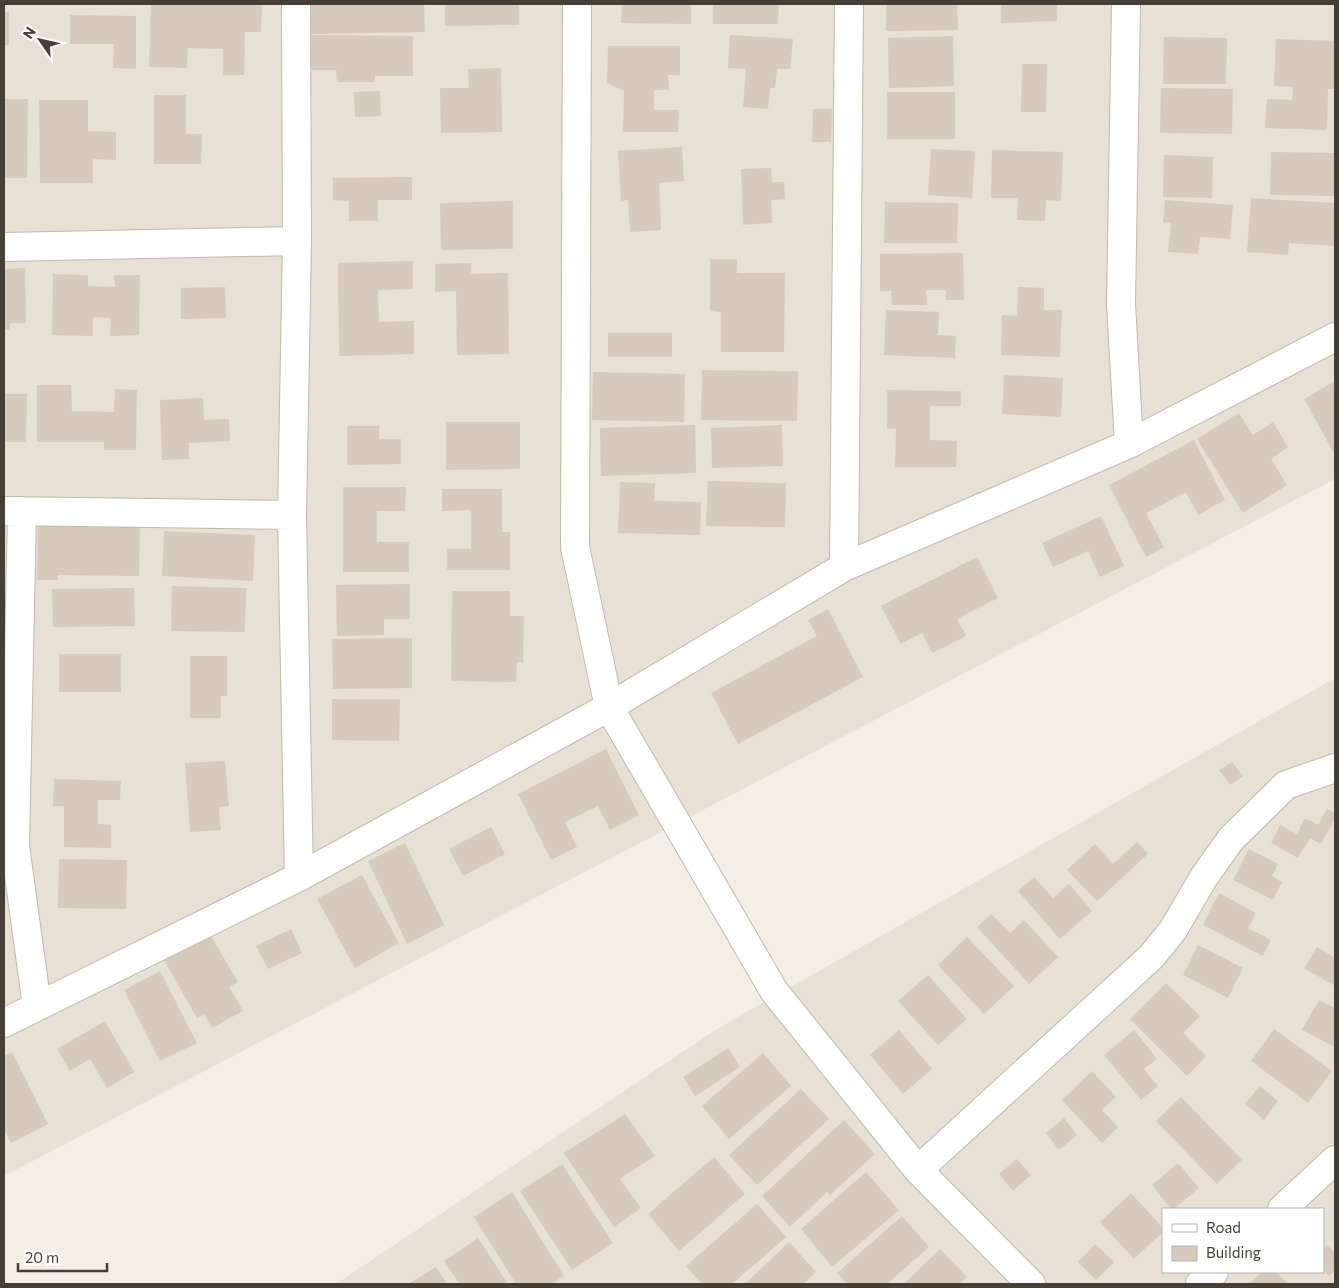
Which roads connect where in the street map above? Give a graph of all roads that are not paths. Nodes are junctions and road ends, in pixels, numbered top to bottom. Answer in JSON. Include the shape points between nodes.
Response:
{"nodes":[{"id":1,"x":296,"y":4,"type":"edge"},
{"id":2,"x":577,"y":4,"type":"edge"},
{"id":3,"x":849,"y":4,"type":"edge"},
{"id":4,"x":1126,"y":4,"type":"edge"},
{"id":5,"x":297,"y":242,"type":"junction"},
{"id":6,"x":4,"y":247,"type":"edge"},
{"id":7,"x":1335,"y":337,"type":"edge"},
{"id":8,"x":1128,"y":444,"type":"junction"},
{"id":9,"x":13,"y":511,"type":"edge"},
{"id":10,"x":292,"y":515,"type":"junction"},
{"id":11,"x":844,"y":568,"type":"junction"},
{"id":12,"x":609,"y":707,"type":"junction"},
{"id":13,"x":1335,"y":768,"type":"edge"},
{"id":14,"x":298,"y":877,"type":"junction"},
{"id":15,"x":37,"y":1006,"type":"junction"},
{"id":16,"x":4,"y":1023,"type":"edge"},
{"id":17,"x":1335,"y":1160,"type":"edge"},
{"id":18,"x":918,"y":1170,"type":"junction"},
{"id":19,"x":1283,"y":1208,"type":"edge"},
{"id":20,"x":1213,"y":1273,"type":"edge"},
{"id":21,"x":1031,"y":1284,"type":"edge"},
{"id":22,"x":1200,"y":1284,"type":"edge"}],
"edges":[{"from":1,"to":5,"type":"street"},
{"from":2,"to":12,"type":"street","via":[[576,547]]},
{"from":3,"to":11,"type":"street"},
{"from":4,"to":8,"type":"street","via":[[1121,304]]},
{"from":5,"to":6,"type":"street"},
{"from":5,"to":10,"type":"street"},
{"from":7,"to":8,"type":"street"},
{"from":8,"to":11,"type":"street"},
{"from":9,"to":10,"type":"street"},
{"from":9,"to":15,"type":"street","via":[[15,846]]},
{"from":10,"to":14,"type":"street"},
{"from":11,"to":12,"type":"street"},
{"from":12,"to":14,"type":"street"},
{"from":12,"to":18,"type":"street","via":[[774,991]]},
{"from":13,"to":18,"type":"street","via":[[1286,785],[1231,839],[1173,930],[1151,957]]},
{"from":14,"to":15,"type":"street"},
{"from":15,"to":16,"type":"street"},
{"from":17,"to":19,"type":"street"},
{"from":18,"to":21,"type":"street"},
{"from":20,"to":22,"type":"street"}]}
